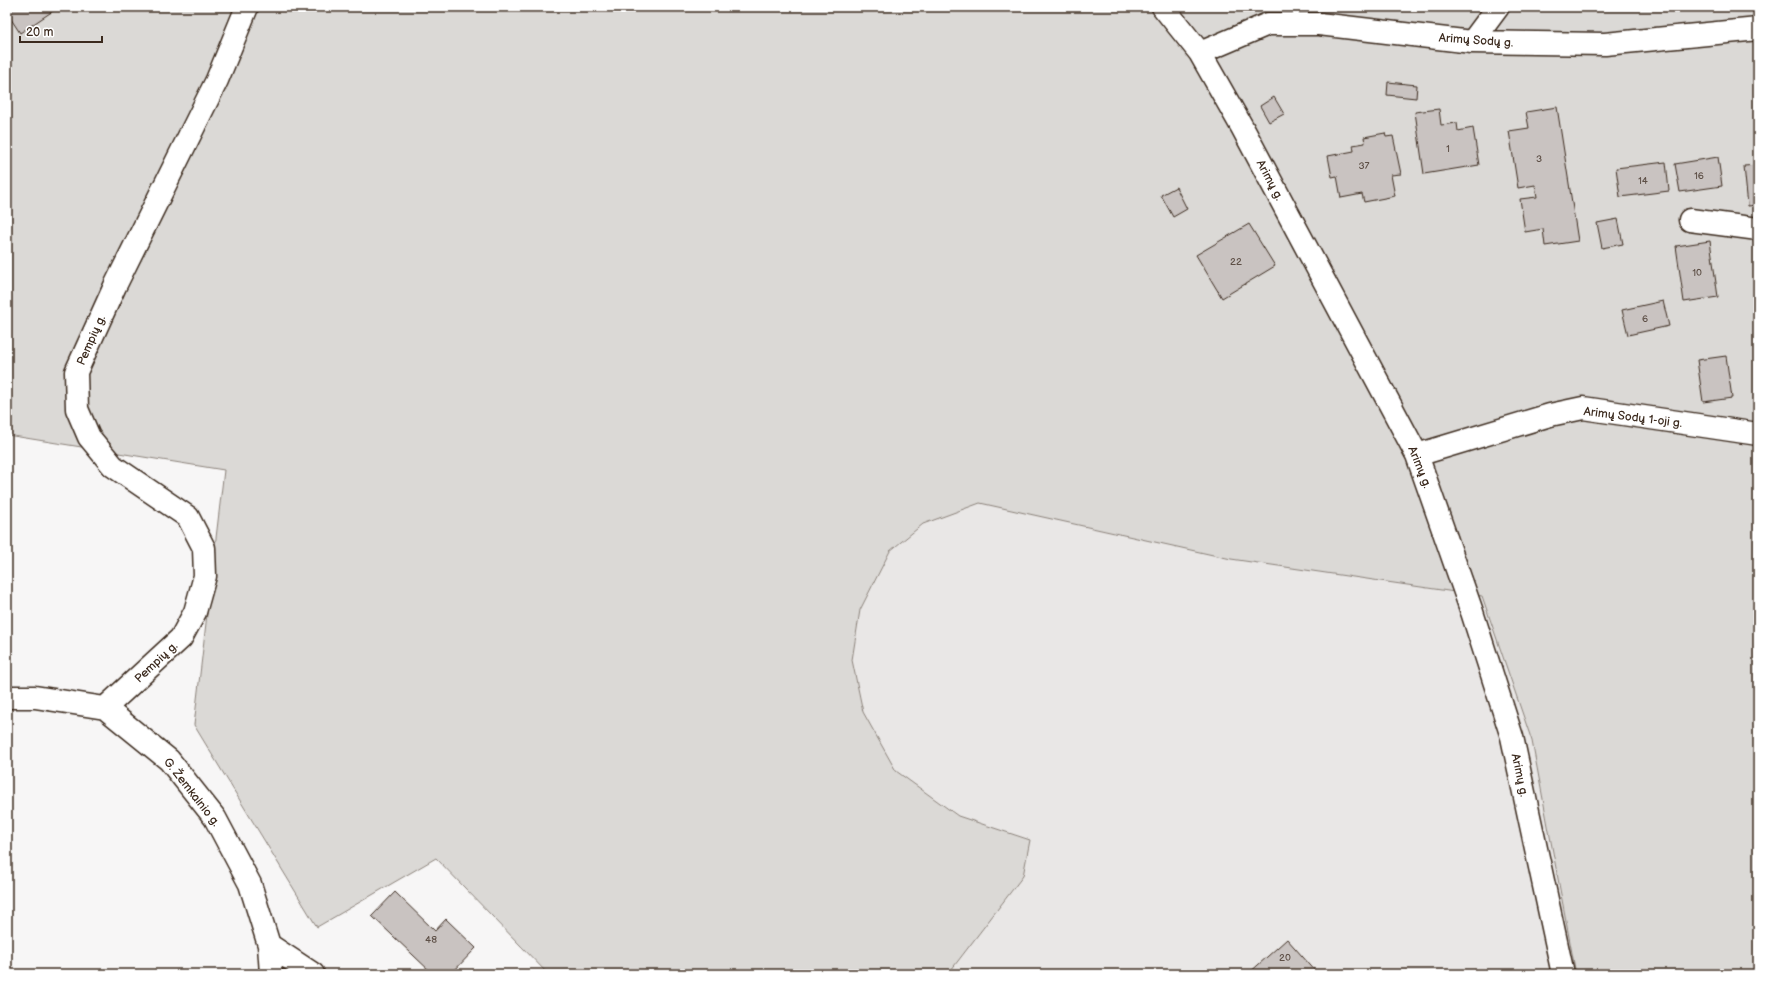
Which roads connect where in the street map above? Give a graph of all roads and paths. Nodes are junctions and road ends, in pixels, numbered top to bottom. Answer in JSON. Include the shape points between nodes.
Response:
{"nodes":[{"id":1,"x":247,"y":7,"type":"edge"},
{"id":2,"x":1163,"y":7,"type":"edge"},
{"id":3,"x":1498,"y":7,"type":"edge"},
{"id":4,"x":1758,"y":30,"type":"edge"},
{"id":5,"x":1472,"y":42,"type":"junction"},
{"id":6,"x":1200,"y":53,"type":"junction"},
{"id":7,"x":1690,"y":220,"type":"dead end"},
{"id":8,"x":1758,"y":229,"type":"edge"},
{"id":9,"x":1758,"y":434,"type":"edge"},
{"id":10,"x":1417,"y":455,"type":"junction"},
{"id":11,"x":7,"y":697,"type":"edge"},
{"id":12,"x":105,"y":708,"type":"junction"},
{"id":13,"x":268,"y":945,"type":"junction"},
{"id":14,"x":271,"y":974,"type":"edge"},
{"id":15,"x":313,"y":974,"type":"edge"},
{"id":16,"x":1563,"y":974,"type":"edge"}],
"edges":[{"from":1,"to":12,"type":"street","name":"Pempių g.","via":[[217,80],[115,286],[76,372],[77,410],[89,437],[113,466],[188,517],[204,548],[205,576],[195,612],[181,638]]},
{"from":2,"to":6,"type":"street","name":"Arimų g."},
{"from":3,"to":5,"type":"street"},
{"from":4,"to":5,"type":"street","name":"Arimų Sodų g.","via":[[1605,44]]},
{"from":5,"to":6,"type":"street","name":"Arimų Sodų g.","via":[[1320,24],[1268,24]]},
{"from":6,"to":10,"type":"street","name":"Arimų g.","via":[[1242,126]]},
{"from":7,"to":8,"type":"street"},
{"from":9,"to":10,"type":"street","name":"Arimų Sodų 1-oji g.","via":[[1583,408],[1550,415]]},
{"from":10,"to":16,"type":"street","name":"Arimų g.","via":[[1512,737]]},
{"from":11,"to":12,"type":"street","via":[[35,697]]},
{"from":12,"to":13,"type":"street","name":"G. Žemkalnio g.","via":[[169,760],[215,818],[250,884]]},
{"from":13,"to":14,"type":"street","name":"G. Žemkalnio g."},
{"from":13,"to":15,"type":"street"}]}
